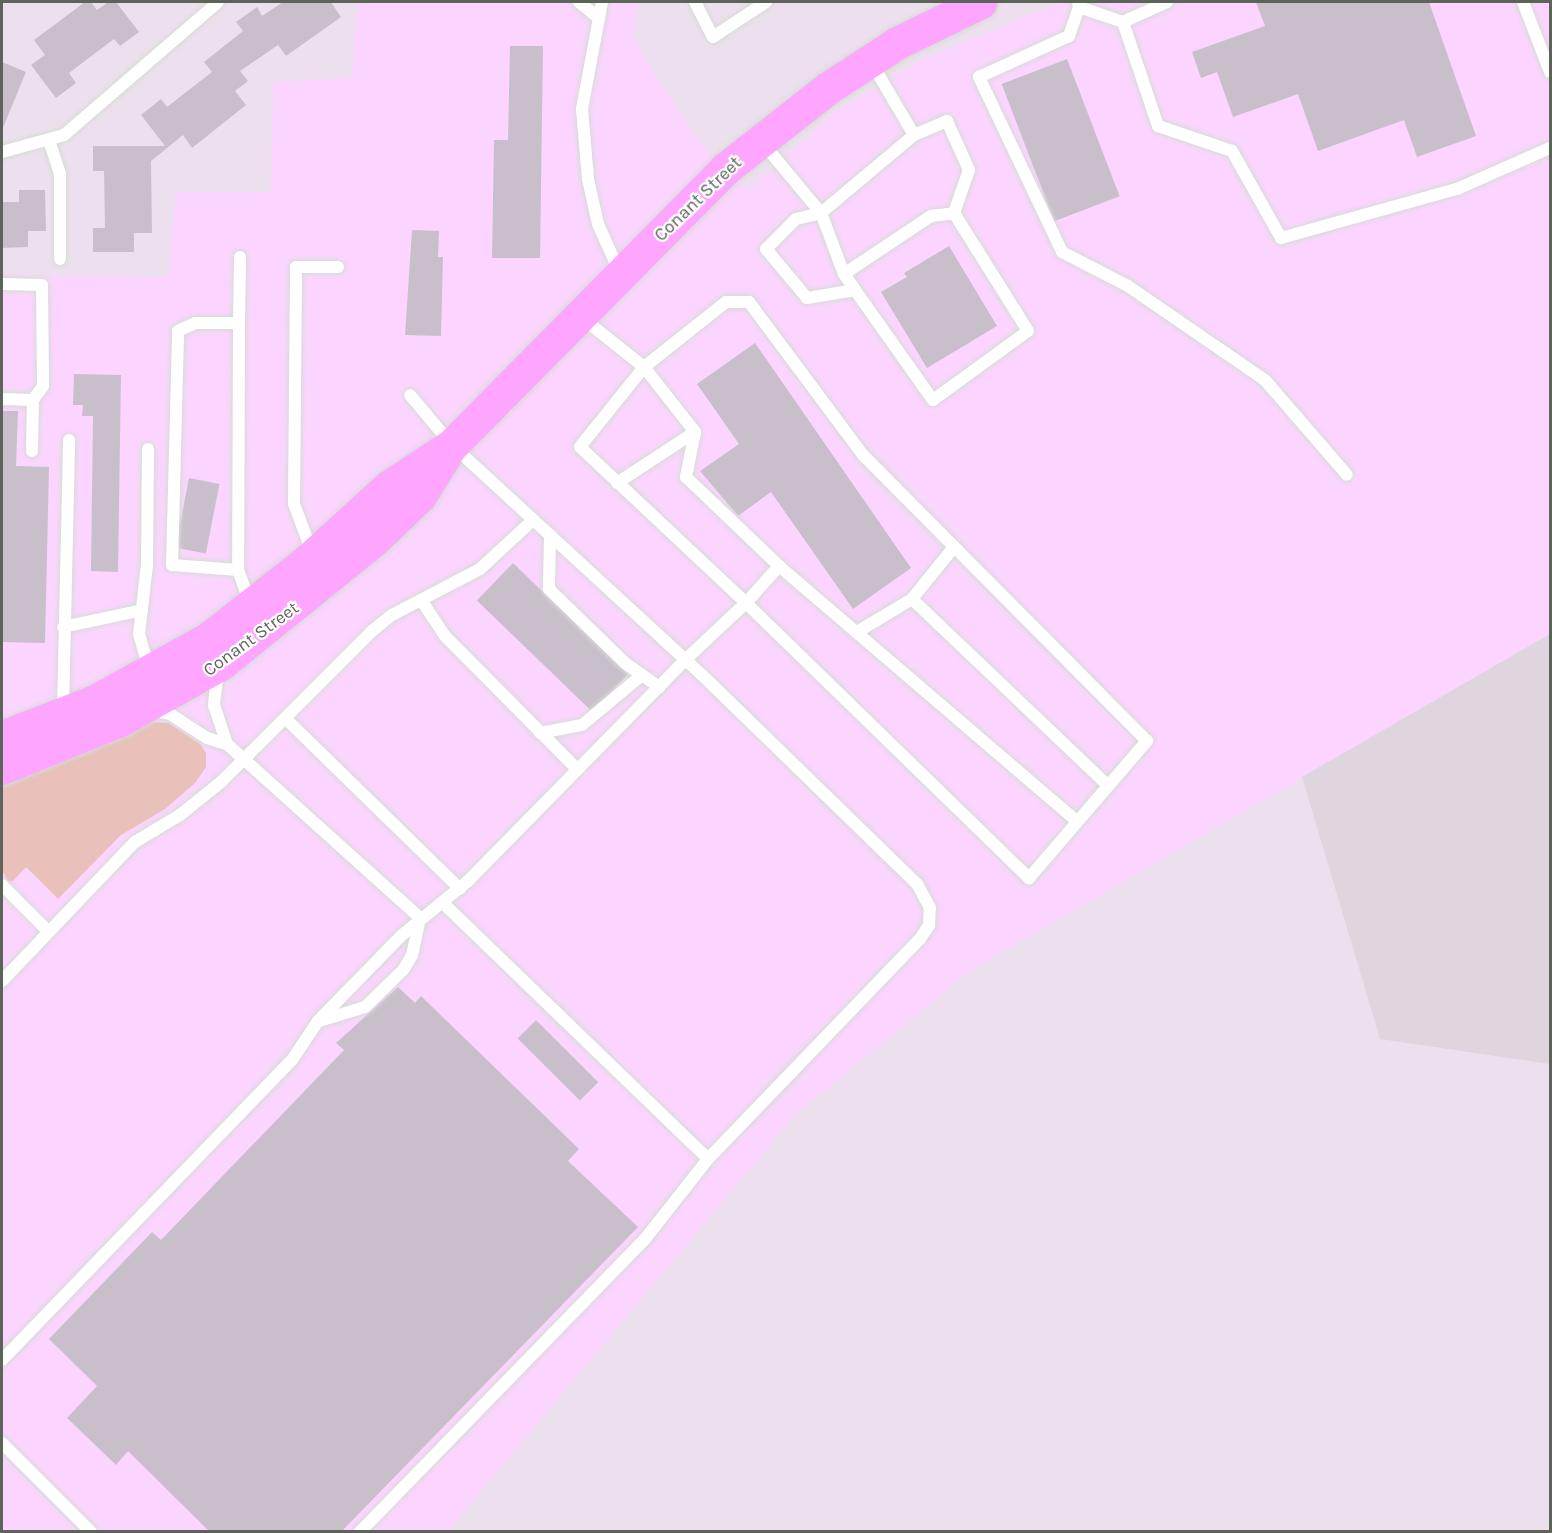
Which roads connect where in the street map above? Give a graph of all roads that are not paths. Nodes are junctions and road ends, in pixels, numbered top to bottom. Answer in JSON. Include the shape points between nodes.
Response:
{"nodes":[{"id":1,"x":218,"y":2,"type":"edge"},
{"id":2,"x":579,"y":2,"type":"edge"},
{"id":3,"x":602,"y":2,"type":"edge"},
{"id":4,"x":695,"y":2,"type":"edge"},
{"id":5,"x":766,"y":2,"type":"edge"},
{"id":6,"x":981,"y":2,"type":"edge"},
{"id":7,"x":1167,"y":2,"type":"edge"},
{"id":8,"x":1523,"y":2,"type":"edge"},
{"id":9,"x":1079,"y":4,"type":"edge"},
{"id":10,"x":599,"y":18,"type":"junction"},
{"id":11,"x":1123,"y":22,"type":"junction"},
{"id":12,"x":871,"y":60,"type":"junction"},
{"id":13,"x":1551,"y":72,"type":"edge"},
{"id":14,"x":914,"y":135,"type":"junction"},
{"id":15,"x":49,"y":140,"type":"junction"},
{"id":16,"x":760,"y":140,"type":"junction"},
{"id":17,"x":1551,"y":148,"type":"edge"},
{"id":18,"x":2,"y":152,"type":"edge"},
{"id":19,"x":821,"y":213,"type":"junction"},
{"id":20,"x":954,"y":213,"type":"junction"},
{"id":21,"x":240,"y":257,"type":"dead end"},
{"id":22,"x":60,"y":259,"type":"dead end"},
{"id":23,"x":338,"y":267,"type":"dead end"},
{"id":24,"x":844,"y":274,"type":"junction"},
{"id":25,"x":621,"y":275,"type":"junction"},
{"id":26,"x":2,"y":284,"type":"edge"},
{"id":27,"x":855,"y":290,"type":"junction"},
{"id":28,"x":580,"y":316,"type":"junction"},
{"id":29,"x":239,"y":323,"type":"junction"},
{"id":30,"x":644,"y":367,"type":"junction"},
{"id":31,"x":410,"y":395,"type":"dead end"},
{"id":32,"x":2,"y":399,"type":"edge"},
{"id":33,"x":33,"y":400,"type":"junction"},
{"id":34,"x":694,"y":432,"type":"junction"},
{"id":35,"x":69,"y":440,"type":"dead end"},
{"id":36,"x":452,"y":445,"type":"junction"},
{"id":37,"x":148,"y":449,"type":"dead end"},
{"id":38,"x":32,"y":451,"type":"dead end"},
{"id":39,"x":1347,"y":475,"type":"dead end"},
{"id":40,"x":617,"y":483,"type":"junction"},
{"id":41,"x":533,"y":520,"type":"junction"},
{"id":42,"x":550,"y":535,"type":"junction"},
{"id":43,"x":954,"y":547,"type":"junction"},
{"id":44,"x":313,"y":556,"type":"junction"},
{"id":45,"x":779,"y":566,"type":"junction"},
{"id":46,"x":238,"y":570,"type":"junction"},
{"id":47,"x":912,"y":599,"type":"junction"},
{"id":48,"x":421,"y":600,"type":"junction"},
{"id":49,"x":746,"y":603,"type":"junction"},
{"id":50,"x":250,"y":604,"type":"junction"},
{"id":51,"x":142,"y":610,"type":"junction"},
{"id":52,"x":63,"y":627,"type":"junction"},
{"id":53,"x":857,"y":632,"type":"junction"},
{"id":54,"x":232,"y":655,"type":"junction"},
{"id":55,"x":685,"y":660,"type":"junction"},
{"id":56,"x":150,"y":673,"type":"junction"},
{"id":57,"x":642,"y":675,"type":"junction"},
{"id":58,"x":659,"y":687,"type":"junction"},
{"id":59,"x":141,"y":709,"type":"junction"},
{"id":60,"x":63,"y":714,"type":"junction"},
{"id":61,"x":286,"y":719,"type":"junction"},
{"id":62,"x":540,"y":733,"type":"junction"},
{"id":63,"x":2,"y":737,"type":"edge"},
{"id":64,"x":227,"y":744,"type":"junction"},
{"id":65,"x":244,"y":760,"type":"junction"},
{"id":66,"x":2,"y":768,"type":"edge"},
{"id":67,"x":577,"y":769,"type":"junction"},
{"id":68,"x":1107,"y":785,"type":"junction"},
{"id":69,"x":1075,"y":820,"type":"junction"},
{"id":70,"x":2,"y":885,"type":"edge"},
{"id":71,"x":460,"y":889,"type":"junction"},
{"id":72,"x":443,"y":903,"type":"junction"},
{"id":73,"x":420,"y":918,"type":"junction"},
{"id":74,"x":49,"y":932,"type":"junction"},
{"id":75,"x":3,"y":977,"type":"edge"},
{"id":76,"x":318,"y":1021,"type":"junction"},
{"id":77,"x":708,"y":1159,"type":"junction"},
{"id":78,"x":2,"y":1360,"type":"edge"},
{"id":79,"x":2,"y":1443,"type":"edge"},
{"id":80,"x":91,"y":1532,"type":"edge"},
{"id":81,"x":360,"y":1532,"type":"edge"}],
"edges":[{"from":1,"to":15,"type":"lane","via":[[64,135]]},
{"from":2,"to":10,"type":"lane"},
{"from":3,"to":10,"type":"lane"},
{"from":4,"to":5,"type":"lane","via":[[713,37]]},
{"from":6,"to":12,"type":"main road","name":"Conant Street"},
{"from":7,"to":11,"type":"lane"},
{"from":8,"to":13,"type":"lane"},
{"from":9,"to":11,"type":"lane"},
{"from":9,"to":39,"type":"lane","via":[[1069,36],[979,77],[1062,252],[1128,286],[1264,380]]},
{"from":10,"to":25,"type":"lane","via":[[582,109],[588,179],[598,224]]},
{"from":11,"to":17,"type":"lane","via":[[1158,126],[1232,151],[1281,238],[1457,189]]},
{"from":12,"to":14,"type":"lane"},
{"from":12,"to":16,"type":"main road","name":"Conant Street"},
{"from":14,"to":19,"type":"lane"},
{"from":14,"to":20,"type":"lane","via":[[947,121],[969,170]]},
{"from":15,"to":18,"type":"lane"},
{"from":15,"to":22,"type":"lane","via":[[60,174]]},
{"from":16,"to":19,"type":"lane"},
{"from":16,"to":25,"type":"main road","name":"Conant Street","via":[[725,169]]},
{"from":19,"to":24,"type":"lane"},
{"from":19,"to":27,"type":"lane","via":[[796,219],[766,249],[807,298]]},
{"from":20,"to":24,"type":"lane","via":[[931,216]]},
{"from":20,"to":27,"type":"lane","via":[[1028,331],[933,400]]},
{"from":21,"to":29,"type":"lane"},
{"from":23,"to":44,"type":"lane","via":[[296,267],[294,504]]},
{"from":24,"to":27,"type":"lane"},
{"from":25,"to":28,"type":"main road","name":"Conant Street"},
{"from":26,"to":33,"type":"lane","via":[[42,285],[43,386]]},
{"from":28,"to":30,"type":"lane"},
{"from":28,"to":36,"type":"main road","name":"Conant Street"},
{"from":29,"to":46,"type":"lane"},
{"from":29,"to":46,"type":"lane","via":[[195,323],[178,331],[172,565]]},
{"from":30,"to":34,"type":"lane"},
{"from":30,"to":40,"type":"lane","via":[[580,447]]},
{"from":30,"to":43,"type":"lane","via":[[726,302],[749,302],[863,454]]},
{"from":31,"to":36,"type":"lane"},
{"from":32,"to":33,"type":"lane"},
{"from":33,"to":38,"type":"lane"},
{"from":34,"to":40,"type":"lane"},
{"from":34,"to":45,"type":"lane","via":[[686,477]]},
{"from":35,"to":52,"type":"lane"},
{"from":36,"to":41,"type":"lane"},
{"from":36,"to":44,"type":"main road","name":"Conant Street","via":[[388,488]]},
{"from":36,"to":54,"type":"main road","name":"Conant Street","via":[[420,496],[344,567]]},
{"from":37,"to":51,"type":"lane","via":[[147,565]]},
{"from":40,"to":49,"type":"lane"},
{"from":41,"to":42,"type":"lane"},
{"from":41,"to":48,"type":"lane","via":[[480,569]]},
{"from":42,"to":55,"type":"lane"},
{"from":42,"to":57,"type":"lane","via":[[549,589]]},
{"from":43,"to":47,"type":"lane"},
{"from":43,"to":68,"type":"lane","via":[[1147,741]]},
{"from":44,"to":50,"type":"main road","name":"Conant Street"},
{"from":45,"to":49,"type":"lane"},
{"from":45,"to":53,"type":"lane"},
{"from":46,"to":50,"type":"lane"},
{"from":47,"to":53,"type":"lane"},
{"from":47,"to":68,"type":"lane"},
{"from":48,"to":61,"type":"lane","via":[[372,631]]},
{"from":48,"to":62,"type":"lane","via":[[445,636]]},
{"from":49,"to":55,"type":"lane"},
{"from":49,"to":69,"type":"lane","via":[[1029,878]]},
{"from":50,"to":56,"type":"main road","name":"Conant Street","via":[[209,638]]},
{"from":51,"to":52,"type":"lane"},
{"from":51,"to":56,"type":"lane","via":[[139,634]]},
{"from":52,"to":60,"type":"lane"},
{"from":53,"to":69,"type":"lane"},
{"from":54,"to":59,"type":"main road","name":"Conant Street"},
{"from":54,"to":64,"type":"lane","via":[[213,692]]},
{"from":55,"to":58,"type":"lane"},
{"from":55,"to":77,"type":"lane","via":[[917,884],[930,908],[929,925],[920,939]]},
{"from":56,"to":60,"type":"main road","name":"Conant Street"},
{"from":57,"to":58,"type":"lane"},
{"from":57,"to":62,"type":"lane","via":[[582,725]]},
{"from":58,"to":67,"type":"lane"},
{"from":59,"to":64,"type":"lane","via":[[170,714],[207,738]]},
{"from":59,"to":66,"type":"main road","name":"Conant Street","via":[[88,735]]},
{"from":60,"to":63,"type":"main road","name":"Conant Street"},
{"from":61,"to":65,"type":"lane"},
{"from":61,"to":71,"type":"lane"},
{"from":62,"to":67,"type":"lane"},
{"from":64,"to":65,"type":"lane"},
{"from":65,"to":73,"type":"lane"},
{"from":65,"to":74,"type":"lane","via":[[180,815],[135,842]]},
{"from":67,"to":71,"type":"lane"},
{"from":68,"to":69,"type":"lane"},
{"from":70,"to":74,"type":"lane"},
{"from":71,"to":72,"type":"lane"},
{"from":72,"to":73,"type":"lane"},
{"from":72,"to":77,"type":"lane"},
{"from":73,"to":76,"type":"lane"},
{"from":73,"to":76,"type":"lane","via":[[412,955],[404,969],[365,1008]]},
{"from":74,"to":75,"type":"lane"},
{"from":76,"to":78,"type":"lane","via":[[296,1056]]},
{"from":77,"to":81,"type":"lane","via":[[645,1239]]},
{"from":79,"to":80,"type":"lane"}]}
